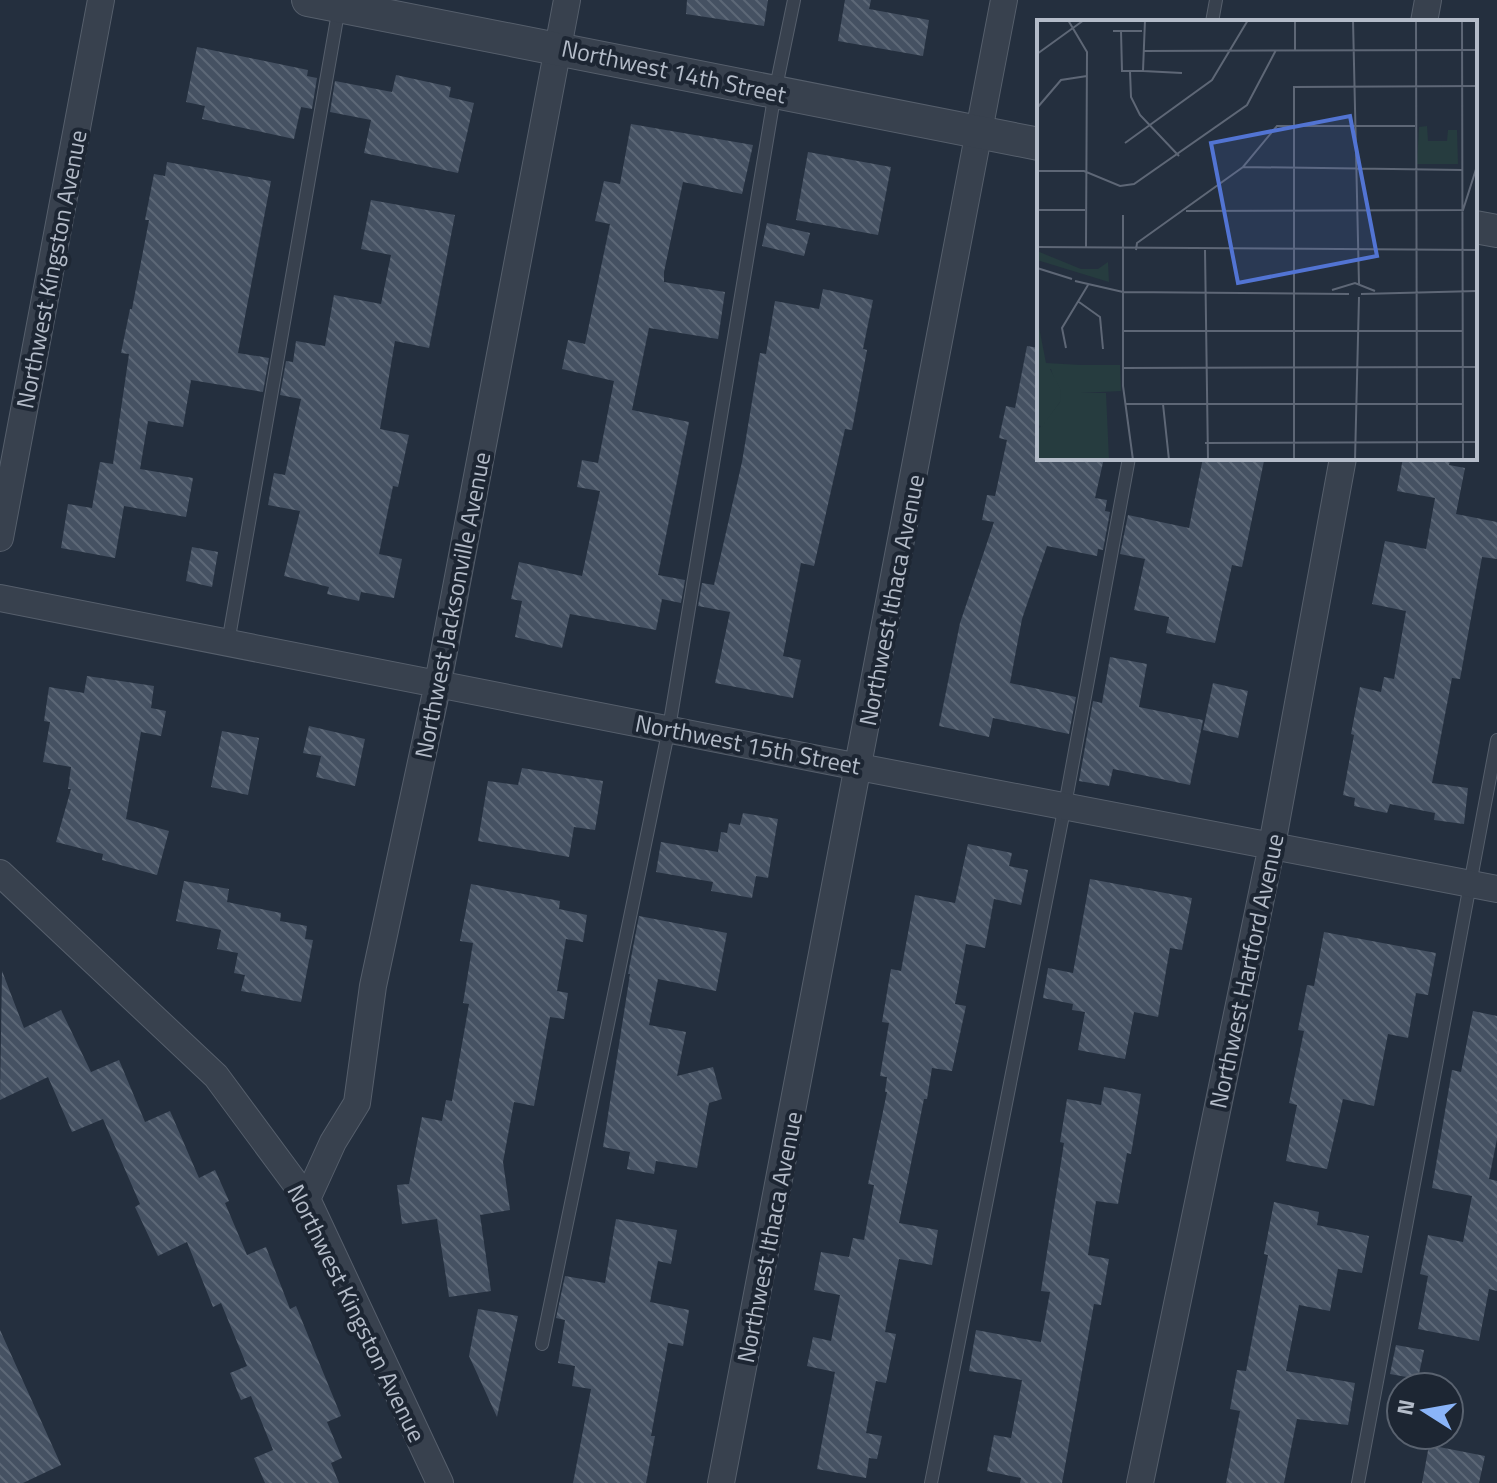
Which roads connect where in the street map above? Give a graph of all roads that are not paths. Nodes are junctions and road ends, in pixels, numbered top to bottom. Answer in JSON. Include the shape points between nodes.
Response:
{"nodes":[{"id":1,"x":101,"y":0,"type":"edge"},
{"id":2,"x":567,"y":0,"type":"edge"},
{"id":3,"x":794,"y":0,"type":"edge"},
{"id":4,"x":1004,"y":0,"type":"edge"},
{"id":5,"x":1216,"y":0,"type":"edge"},
{"id":6,"x":1428,"y":0,"type":"edge"},
{"id":7,"x":329,"y":2,"type":"edge"},
{"id":8,"x":1212,"y":20,"type":"edge"},
{"id":9,"x":1424,"y":20,"type":"edge"},
{"id":10,"x":558,"y":48,"type":"junction"},
{"id":11,"x":775,"y":92,"type":"junction"},
{"id":12,"x":979,"y":133,"type":"junction"},
{"id":13,"x":1037,"y":144,"type":"edge"},
{"id":14,"x":1477,"y":227,"type":"edge"},
{"id":15,"x":1497,"y":231,"type":"edge"},
{"id":16,"x":1129,"y":460,"type":"edge"},
{"id":17,"x":1343,"y":460,"type":"edge"},
{"id":18,"x":0,"y":538,"type":"edge"},
{"id":19,"x":0,"y":598,"type":"edge"},
{"id":20,"x":228,"y":643,"type":"junction"},
{"id":21,"x":438,"y":683,"type":"junction"},
{"id":22,"x":669,"y":728,"type":"junction"},
{"id":23,"x":1497,"y":740,"type":"edge"},
{"id":24,"x":859,"y":767,"type":"junction"},
{"id":25,"x":1065,"y":805,"type":"junction"},
{"id":26,"x":1272,"y":845,"type":"junction"},
{"id":27,"x":0,"y":873,"type":"edge"},
{"id":28,"x":1469,"y":883,"type":"junction"},
{"id":29,"x":1497,"y":889,"type":"edge"},
{"id":30,"x":307,"y":1199,"type":"junction"},
{"id":31,"x":542,"y":1344,"type":"dead end"},
{"id":32,"x":440,"y":1483,"type":"edge"},
{"id":33,"x":721,"y":1483,"type":"edge"},
{"id":34,"x":931,"y":1483,"type":"edge"},
{"id":35,"x":1140,"y":1483,"type":"edge"},
{"id":36,"x":1358,"y":1483,"type":"edge"}],
"edges":[{"from":1,"to":18,"type":"street","name":"Northwest Kingston Avenue"},
{"from":2,"to":10,"type":"street","name":"Northwest Jacksonville Avenue"},
{"from":3,"to":11,"type":"lane"},
{"from":4,"to":12,"type":"street","name":"Northwest Ithaca Avenue"},
{"from":5,"to":8,"type":"lane"},
{"from":6,"to":9,"type":"street"},
{"from":7,"to":10,"type":"street","name":"Northwest 14th Street"},
{"from":7,"to":20,"type":"lane"},
{"from":10,"to":11,"type":"street","name":"Northwest 14th Street"},
{"from":10,"to":21,"type":"street","name":"Northwest Jacksonville Avenue"},
{"from":11,"to":12,"type":"street","name":"Northwest 14th Street"},
{"from":11,"to":22,"type":"lane"},
{"from":12,"to":13,"type":"street","name":"Northwest 14th Street"},
{"from":12,"to":24,"type":"street","name":"Northwest Ithaca Avenue"},
{"from":14,"to":15,"type":"street"},
{"from":16,"to":25,"type":"lane"},
{"from":17,"to":26,"type":"street","name":"Northwest Hartford Avenue"},
{"from":19,"to":20,"type":"street","name":"Northwest 15th Street"},
{"from":20,"to":21,"type":"street","name":"Northwest 15th Street"},
{"from":21,"to":22,"type":"street","name":"Northwest 15th Street"},
{"from":21,"to":30,"type":"street","name":"Northwest Jacksonville Avenue","via":[[373,986],[357,1103]]},
{"from":22,"to":24,"type":"street","name":"Northwest 15th Street"},
{"from":22,"to":31,"type":"lane"},
{"from":23,"to":28,"type":"lane"},
{"from":24,"to":25,"type":"street","name":"Northwest 15th Street"},
{"from":24,"to":33,"type":"street","name":"Northwest Ithaca Avenue"},
{"from":25,"to":26,"type":"street","name":"Northwest 15th Street"},
{"from":25,"to":34,"type":"lane"},
{"from":26,"to":28,"type":"street","name":"Northwest 15th Street"},
{"from":26,"to":35,"type":"street","name":"Northwest Hartford Avenue"},
{"from":27,"to":30,"type":"street","name":"Northwest Kingston Avenue","via":[[216,1076]]},
{"from":28,"to":29,"type":"street","name":"Northwest 15th Street"},
{"from":28,"to":36,"type":"lane"},
{"from":30,"to":32,"type":"street","name":"Northwest Kingston Avenue"}]}
